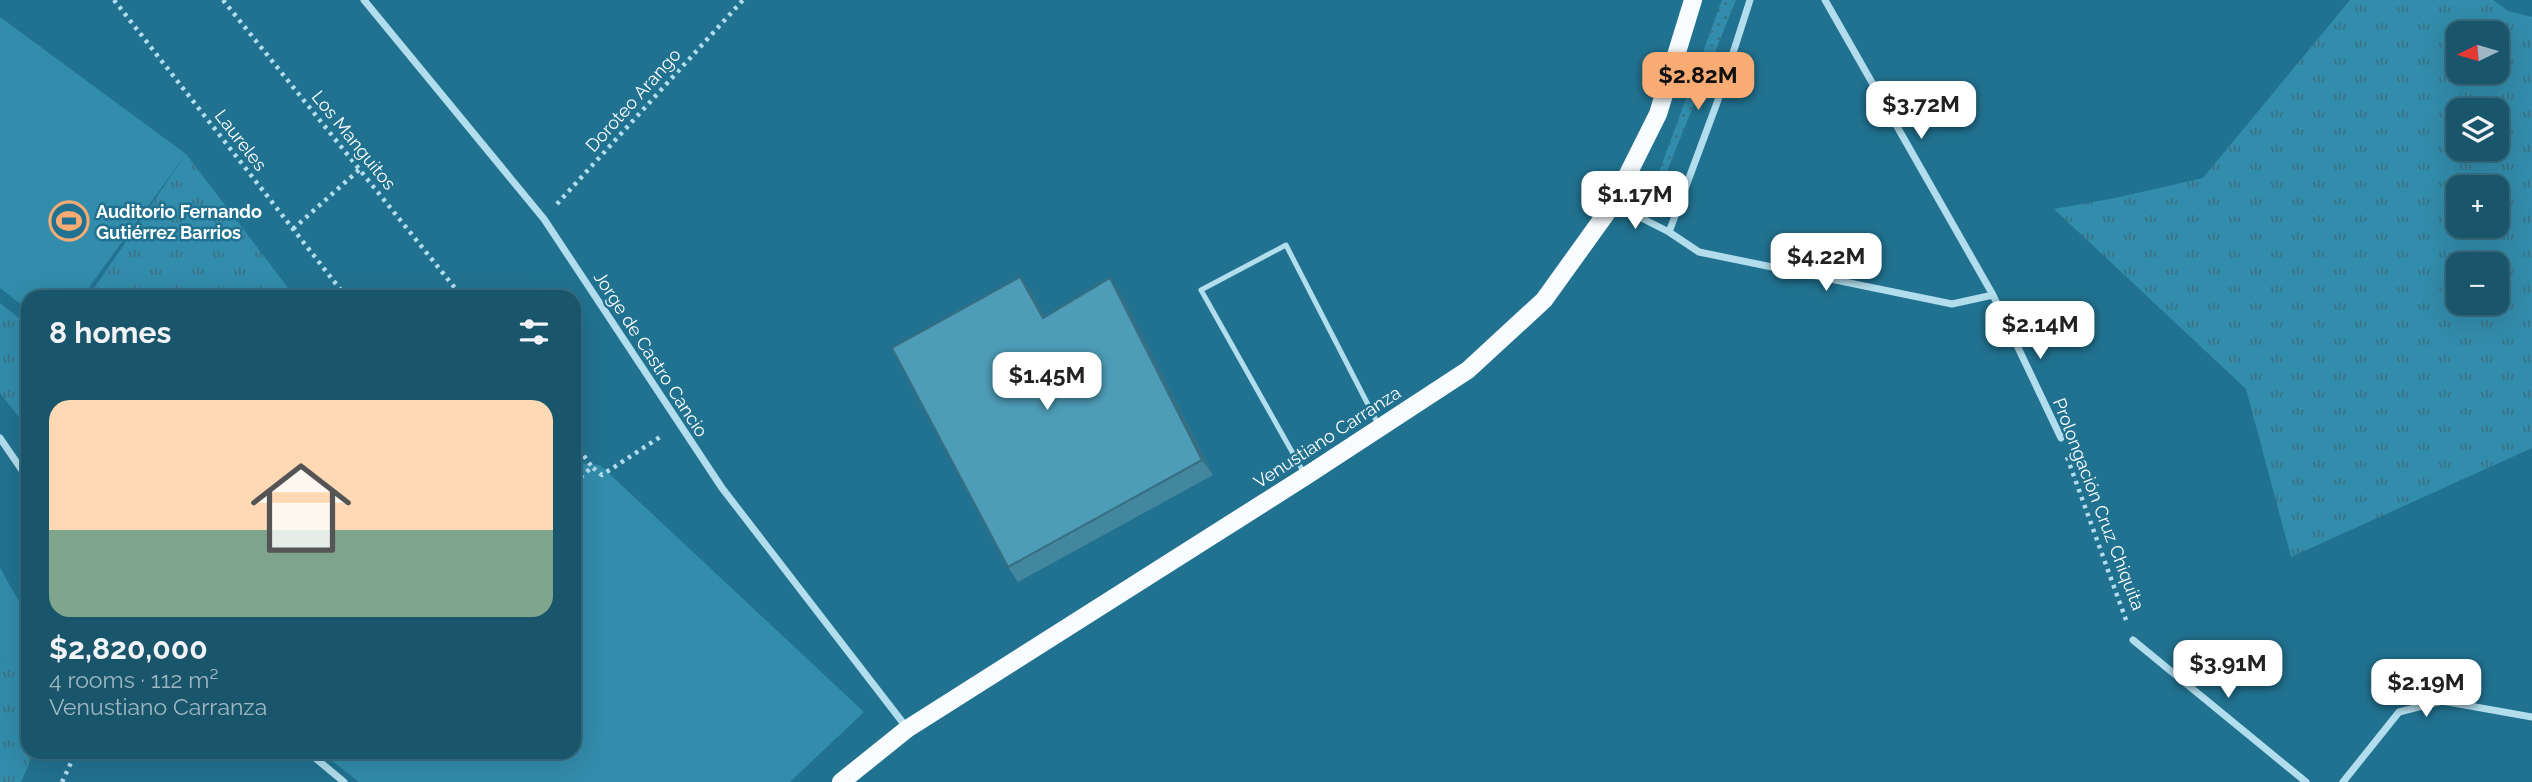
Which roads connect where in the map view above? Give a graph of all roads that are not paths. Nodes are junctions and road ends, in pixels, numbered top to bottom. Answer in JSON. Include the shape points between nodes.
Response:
{"nodes":[{"id":1,"x":364,"y":0,"type":"edge"},
{"id":2,"x":1693,"y":0,"type":"edge"},
{"id":3,"x":1750,"y":0,"type":"edge"},
{"id":4,"x":1825,"y":0,"type":"edge"},
{"id":5,"x":1613,"y":204,"type":"junction"},
{"id":6,"x":1669,"y":232,"type":"junction"},
{"id":7,"x":1993,"y":295,"type":"junction"},
{"id":8,"x":1380,"y":428,"type":"junction"},
{"id":9,"x":0,"y":438,"type":"edge"},
{"id":10,"x":2060,"y":438,"type":"road end"},
{"id":11,"x":21,"y":469,"type":"edge"},
{"id":12,"x":1306,"y":476,"type":"junction"},
{"id":13,"x":2133,"y":640,"type":"road end"},
{"id":14,"x":2532,"y":717,"type":"edge"},
{"id":15,"x":907,"y":729,"type":"junction"},
{"id":16,"x":316,"y":759,"type":"edge"},
{"id":17,"x":344,"y":782,"type":"edge"},
{"id":18,"x":841,"y":782,"type":"edge"},
{"id":19,"x":2306,"y":782,"type":"edge"},
{"id":20,"x":2343,"y":782,"type":"edge"}],
"edges":[{"from":1,"to":15,"type":"street","name":"Jorge de Castro Cancio","via":[[544,219],[722,488]]},
{"from":2,"to":5,"type":"main road","name":"Venustiano Carranza","via":[[1658,114]]},
{"from":3,"to":6,"type":"street"},
{"from":4,"to":7,"type":"street","name":"Prolongación Cruz Chiquita"},
{"from":5,"to":6,"type":"street"},
{"from":5,"to":8,"type":"main road","name":"Venustiano Carranza","via":[[1544,300],[1468,370]]},
{"from":6,"to":7,"type":"street","via":[[1699,252],[1952,304]]},
{"from":7,"to":10,"type":"street","name":"Prolongación Cruz Chiquita"},
{"from":8,"to":12,"type":"main road","name":"Venustiano Carranza"},
{"from":8,"to":12,"type":"lane","via":[[1286,245],[1201,290]]},
{"from":9,"to":11,"type":"street"},
{"from":12,"to":15,"type":"main road","name":"Venustiano Carranza"},
{"from":13,"to":19,"type":"street"},
{"from":14,"to":20,"type":"street","via":[[2442,701],[2399,712]]},
{"from":15,"to":18,"type":"main road","name":"Venustiano Carranza"},
{"from":16,"to":17,"type":"street"}]}
